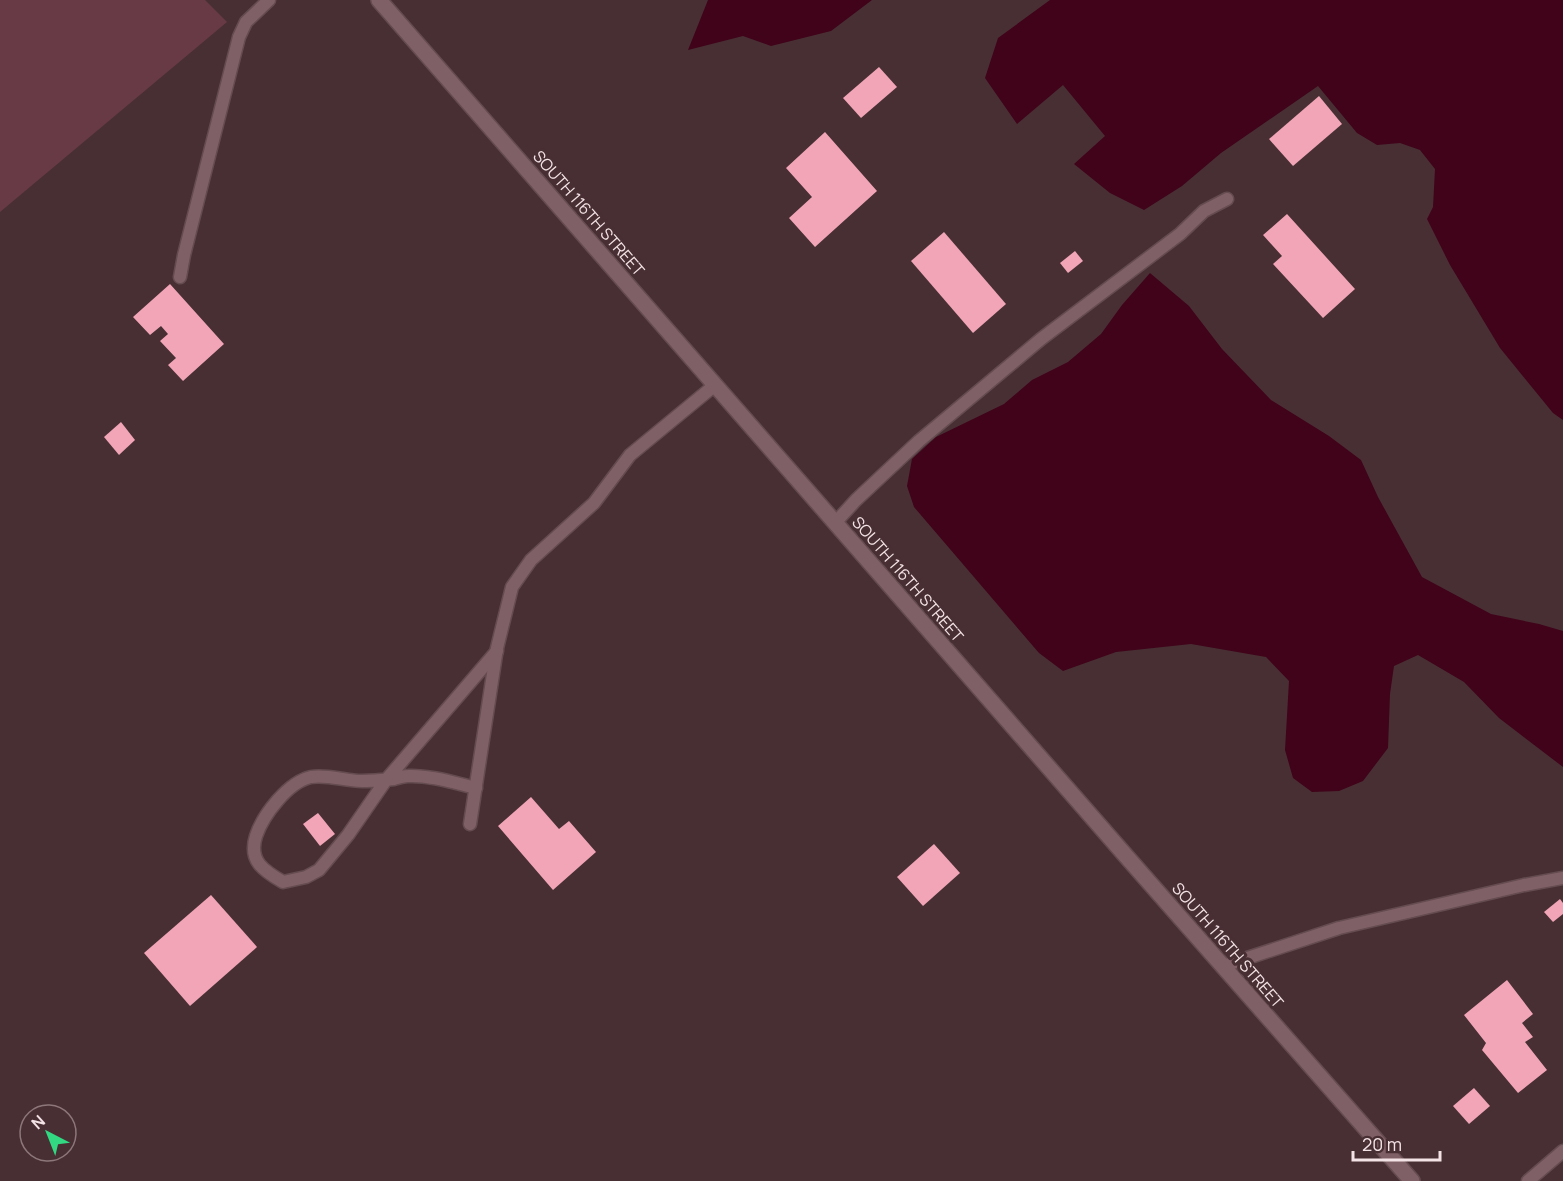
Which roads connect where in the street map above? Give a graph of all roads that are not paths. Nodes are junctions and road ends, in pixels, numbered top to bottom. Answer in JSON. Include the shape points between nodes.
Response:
{"nodes":[{"id":1,"x":269,"y":0,"type":"edge"},
{"id":2,"x":379,"y":0,"type":"edge"},
{"id":3,"x":1227,"y":199,"type":"dead end"},
{"id":4,"x":180,"y":277,"type":"dead end"},
{"id":5,"x":715,"y":385,"type":"junction"},
{"id":6,"x":835,"y":523,"type":"junction"},
{"id":7,"x":497,"y":651,"type":"junction"},
{"id":8,"x":386,"y":780,"type":"junction"},
{"id":9,"x":476,"y":788,"type":"junction"},
{"id":10,"x":470,"y":824,"type":"dead end"},
{"id":11,"x":1563,"y":878,"type":"edge"},
{"id":12,"x":1223,"y":966,"type":"junction"},
{"id":13,"x":1563,"y":1151,"type":"edge"},
{"id":14,"x":1412,"y":1181,"type":"edge"},
{"id":15,"x":1528,"y":1181,"type":"edge"}],
"edges":[{"from":1,"to":4,"type":"lane","via":[[246,22],[239,37]]},
{"from":2,"to":5,"type":"street","name":"SOUTH 116TH STREET"},
{"from":3,"to":6,"type":"lane","via":[[1204,211],[1180,234],[1041,339],[919,441]]},
{"from":5,"to":6,"type":"street","name":"SOUTH 116TH STREET"},
{"from":5,"to":7,"type":"lane","via":[[630,455],[594,503],[531,560],[512,587]]},
{"from":6,"to":12,"type":"street","name":"SOUTH 116TH STREET"},
{"from":7,"to":8,"type":"lane"},
{"from":7,"to":9,"type":"lane"},
{"from":8,"to":8,"type":"lane","via":[[319,870],[283,882],[268,874],[255,859],[253,848],[260,826],[276,802],[301,781],[313,777]]},
{"from":8,"to":9,"type":"lane","via":[[407,776]]},
{"from":9,"to":10,"type":"lane"},
{"from":11,"to":12,"type":"lane","via":[[1339,928]]},
{"from":12,"to":14,"type":"street","name":"SOUTH 116TH STREET"},
{"from":13,"to":15,"type":"lane"}]}
